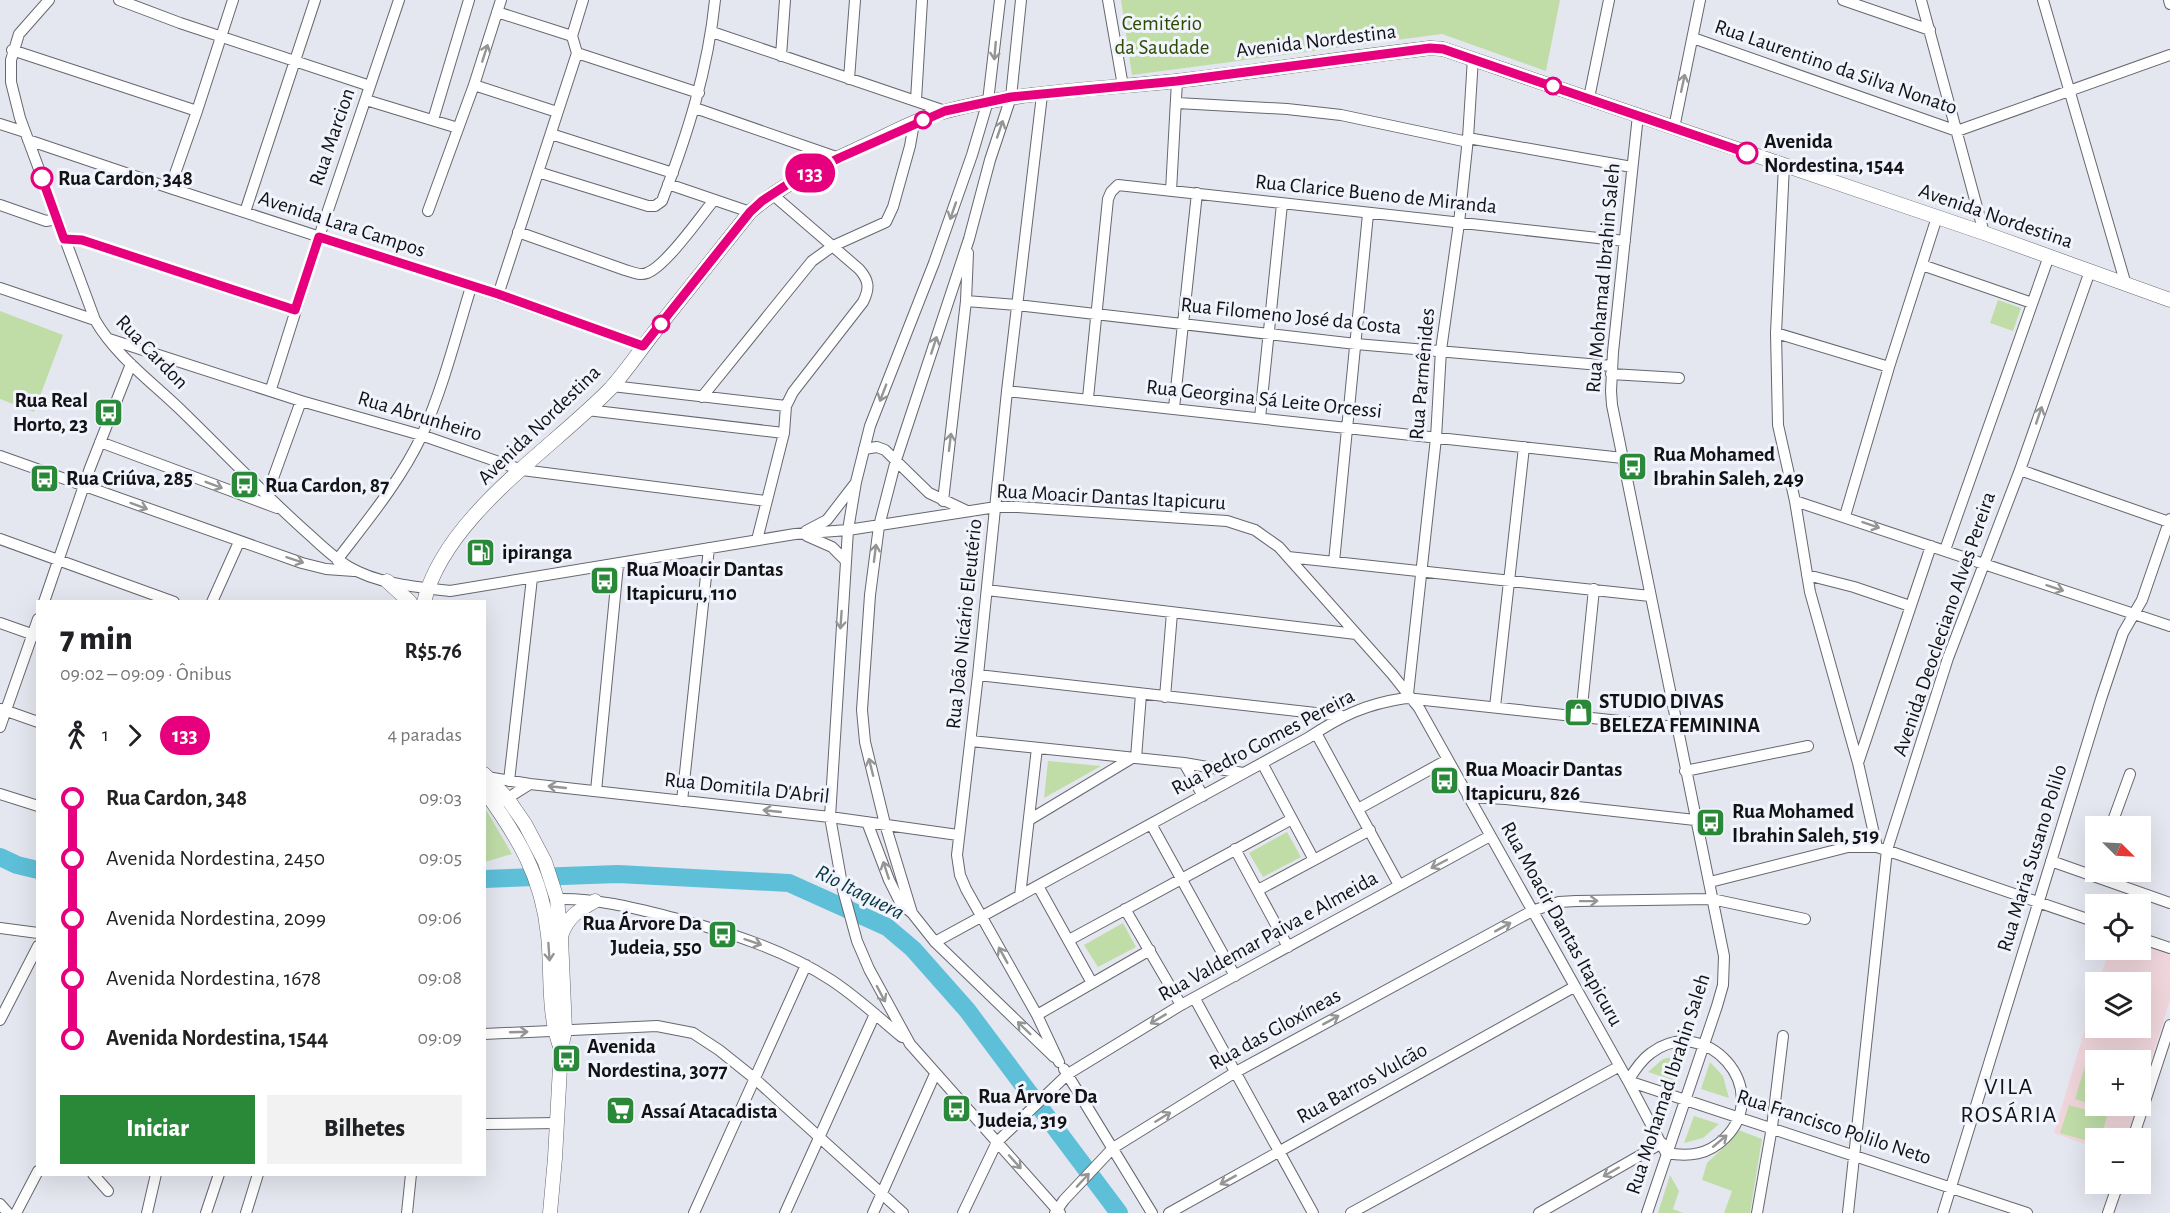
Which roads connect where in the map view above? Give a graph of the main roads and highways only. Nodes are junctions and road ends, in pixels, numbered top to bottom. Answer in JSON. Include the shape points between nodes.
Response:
{"nodes":[{"id":1,"x":2170,"y":300,"type":"edge"},
{"id":2,"x":387,"y":581,"type":"road end"},
{"id":3,"x":426,"y":595,"type":"edge"},
{"id":4,"x":408,"y":600,"type":"edge"},
{"id":5,"x":486,"y":781,"type":"edge"},
{"id":6,"x":548,"y":893,"type":"junction"},
{"id":7,"x":595,"y":901,"type":"road end"},
{"id":8,"x":561,"y":938,"type":"junction"},
{"id":9,"x":560,"y":1031,"type":"junction"},
{"id":10,"x":550,"y":1213,"type":"edge"}],
"edges":[{"from":1,"to":3,"type":"main road","name":"Avenida Nordestina","via":[[1443,49],[1011,97],[945,111],[914,123],[772,194],[750,212],[612,386],[460,531]]},
{"from":2,"to":4,"type":"main road"},
{"from":5,"to":6,"type":"main road","via":[[525,824],[534,854],[550,874]]},
{"from":6,"to":8,"type":"main road"},
{"from":6,"to":9,"type":"main road","one_way":true,"via":[[548,936]]},
{"from":7,"to":8,"type":"main road","via":[[574,913]]},
{"from":8,"to":9,"type":"main road"},
{"from":9,"to":10,"type":"main road"}]}
